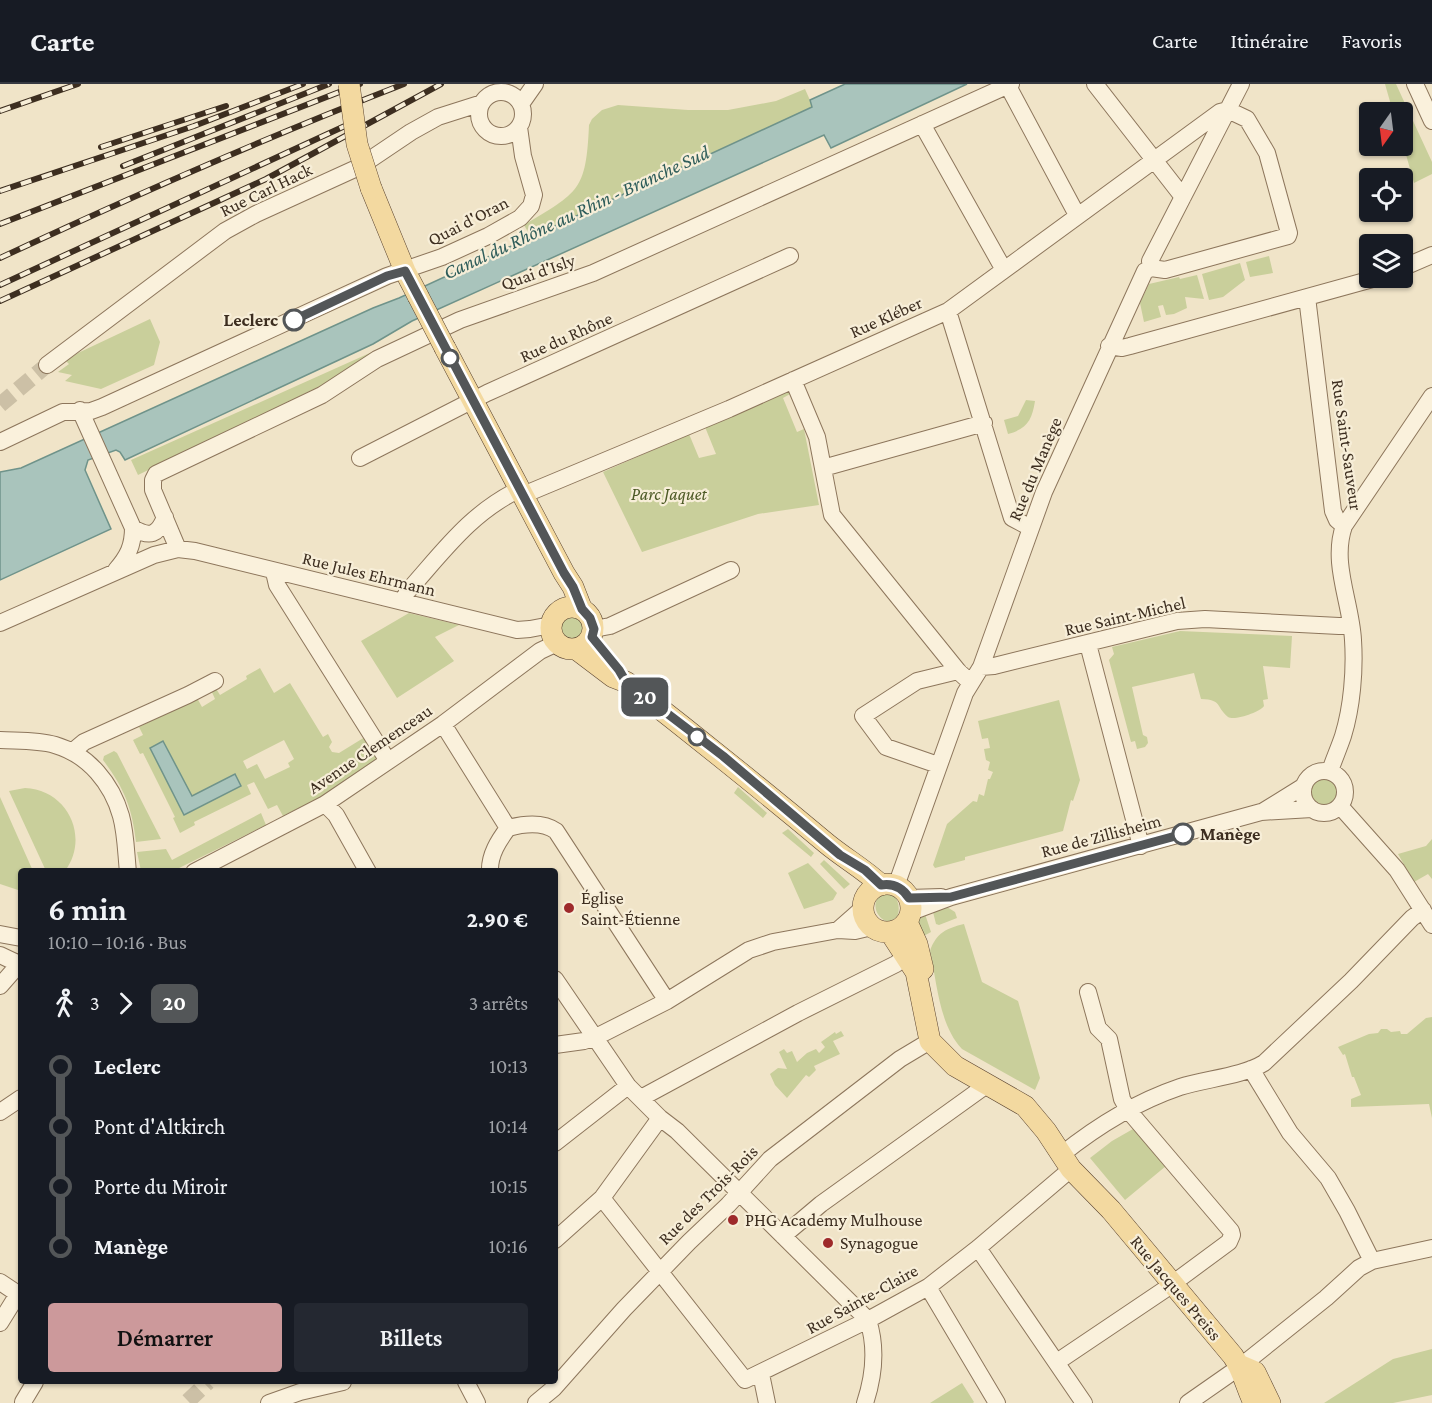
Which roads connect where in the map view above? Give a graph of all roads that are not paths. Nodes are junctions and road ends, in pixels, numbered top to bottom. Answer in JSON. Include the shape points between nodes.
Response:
{"nodes":[{"id":1,"x":349,"y":84,"type":"edge"},
{"id":2,"x":526,"y":84,"type":"edge"},
{"id":3,"x":535,"y":84,"type":"edge"},
{"id":4,"x":1095,"y":84,"type":"edge"},
{"id":5,"x":1241,"y":84,"type":"edge"},
{"id":6,"x":1415,"y":84,"type":"edge"},
{"id":7,"x":1010,"y":85,"type":"edge"},
{"id":8,"x":514,"y":99,"type":"junction"},
{"id":9,"x":482,"y":103,"type":"junction"},
{"id":10,"x":1228,"y":110,"type":"junction"},
{"id":11,"x":456,"y":111,"type":"junction"},
{"id":12,"x":479,"y":120,"type":"junction"},
{"id":13,"x":1432,"y":121,"type":"edge"},
{"id":14,"x":922,"y":124,"type":"junction"},
{"id":15,"x":519,"y":127,"type":"junction"},
{"id":16,"x":502,"y":136,"type":"junction"},
{"id":17,"x":523,"y":156,"type":"junction"},
{"id":18,"x":1154,"y":160,"type":"junction"},
{"id":19,"x":1183,"y":197,"type":"junction"},
{"id":20,"x":1077,"y":215,"type":"junction"},
{"id":21,"x":1432,"y":255,"type":"edge"},
{"id":22,"x":790,"y":256,"type":"dead end"},
{"id":23,"x":1413,"y":263,"type":"edge"},
{"id":24,"x":1150,"y":268,"type":"junction"},
{"id":25,"x":1004,"y":270,"type":"junction"},
{"id":26,"x":407,"y":275,"type":"junction"},
{"id":27,"x":1359,"y":283,"type":"edge"},
{"id":28,"x":1307,"y":297,"type":"junction"},
{"id":29,"x":948,"y":311,"type":"junction"},
{"id":30,"x":1109,"y":346,"type":"junction"},
{"id":31,"x":47,"y":364,"type":"tunnel mouth"},
{"id":32,"x":794,"y":380,"type":"junction"},
{"id":33,"x":1432,"y":396,"type":"edge"},
{"id":34,"x":472,"y":400,"type":"junction"},
{"id":35,"x":80,"y":410,"type":"junction"},
{"id":36,"x":984,"y":423,"type":"junction"},
{"id":37,"x":0,"y":442,"type":"edge"},
{"id":38,"x":360,"y":458,"type":"dead end"},
{"id":39,"x":823,"y":468,"type":"junction"},
{"id":40,"x":521,"y":492,"type":"junction"},
{"id":41,"x":165,"y":517,"type":"junction"},
{"id":42,"x":1344,"y":526,"type":"junction"},
{"id":43,"x":133,"y":528,"type":"junction"},
{"id":44,"x":1031,"y":528,"type":"junction"},
{"id":45,"x":178,"y":549,"type":"junction"},
{"id":46,"x":731,"y":570,"type":"dead end"},
{"id":47,"x":116,"y":571,"type":"junction"},
{"id":48,"x":274,"y":572,"type":"junction"},
{"id":49,"x":564,"y":573,"type":"junction"},
{"id":50,"x":403,"y":602,"type":"junction"},
{"id":51,"x":0,"y":623,"type":"edge"},
{"id":52,"x":1352,"y":625,"type":"junction"},
{"id":53,"x":571,"y":633,"type":"junction"},
{"id":54,"x":1088,"y":644,"type":"junction"},
{"id":55,"x":981,"y":667,"type":"junction"},
{"id":56,"x":958,"y":671,"type":"junction"},
{"id":57,"x":215,"y":681,"type":"dead end"},
{"id":58,"x":971,"y":683,"type":"junction"},
{"id":59,"x":443,"y":724,"type":"junction"},
{"id":60,"x":0,"y":740,"type":"edge"},
{"id":61,"x":72,"y":752,"type":"junction"},
{"id":62,"x":388,"y":761,"type":"junction"},
{"id":63,"x":938,"y":765,"type":"junction"},
{"id":64,"x":1329,"y":771,"type":"junction"},
{"id":65,"x":1304,"y":786,"type":"junction"},
{"id":66,"x":325,"y":804,"type":"junction"},
{"id":67,"x":1340,"y":806,"type":"junction"},
{"id":68,"x":1312,"y":809,"type":"junction"},
{"id":69,"x":1261,"y":812,"type":"junction"},
{"id":70,"x":508,"y":828,"type":"junction"},
{"id":71,"x":1141,"y":846,"type":"junction"},
{"id":72,"x":128,"y":868,"type":"edge"},
{"id":73,"x":202,"y":868,"type":"edge"},
{"id":74,"x":366,"y":868,"type":"edge"},
{"id":75,"x":490,"y":868,"type":"edge"},
{"id":76,"x":888,"y":907,"type":"junction"},
{"id":77,"x":1423,"y":910,"type":"junction"},
{"id":78,"x":1432,"y":925,"type":"edge"},
{"id":79,"x":0,"y":934,"type":"edge"},
{"id":80,"x":18,"y":937,"type":"edge"},
{"id":81,"x":0,"y":955,"type":"edge"},
{"id":82,"x":907,"y":955,"type":"junction"},
{"id":83,"x":18,"y":962,"type":"edge"},
{"id":84,"x":18,"y":965,"type":"edge"},
{"id":85,"x":558,"y":983,"type":"edge"},
{"id":86,"x":0,"y":986,"type":"edge"},
{"id":87,"x":1088,"y":992,"type":"dead end"},
{"id":88,"x":667,"y":1000,"type":"junction"},
{"id":89,"x":594,"y":1038,"type":"junction"},
{"id":90,"x":930,"y":1041,"type":"junction"},
{"id":91,"x":558,"y":1045,"type":"edge"},
{"id":92,"x":1251,"y":1069,"type":"junction"},
{"id":93,"x":988,"y":1084,"type":"junction"},
{"id":94,"x":628,"y":1086,"type":"junction"},
{"id":95,"x":1025,"y":1094,"type":"junction"},
{"id":96,"x":641,"y":1098,"type":"junction"},
{"id":97,"x":18,"y":1100,"type":"edge"},
{"id":98,"x":1128,"y":1110,"type":"junction"},
{"id":99,"x":0,"y":1112,"type":"edge"},
{"id":100,"x":660,"y":1118,"type":"junction"},
{"id":101,"x":558,"y":1141,"type":"edge"},
{"id":102,"x":1073,"y":1161,"type":"junction"},
{"id":103,"x":739,"y":1192,"type":"junction"},
{"id":104,"x":602,"y":1198,"type":"junction"},
{"id":105,"x":783,"y":1236,"type":"junction"},
{"id":106,"x":558,"y":1237,"type":"edge"},
{"id":107,"x":978,"y":1248,"type":"junction"},
{"id":108,"x":1432,"y":1248,"type":"edge"},
{"id":109,"x":1372,"y":1261,"type":"junction"},
{"id":110,"x":660,"y":1270,"type":"junction"},
{"id":111,"x":0,"y":1281,"type":"edge"},
{"id":112,"x":1173,"y":1284,"type":"junction"},
{"id":113,"x":928,"y":1287,"type":"junction"},
{"id":114,"x":18,"y":1294,"type":"edge"},
{"id":115,"x":18,"y":1298,"type":"edge"},
{"id":116,"x":868,"y":1320,"type":"junction"},
{"id":117,"x":0,"y":1323,"type":"edge"},
{"id":118,"x":1057,"y":1362,"type":"junction"},
{"id":119,"x":1241,"y":1366,"type":"junction"},
{"id":120,"x":753,"y":1377,"type":"junction"},
{"id":121,"x":34,"y":1384,"type":"edge"},
{"id":122,"x":334,"y":1384,"type":"edge"},
{"id":123,"x":467,"y":1384,"type":"edge"},
{"id":124,"x":558,"y":1384,"type":"edge"},
{"id":125,"x":558,"y":1384,"type":"edge"},
{"id":126,"x":23,"y":1402,"type":"edge"},
{"id":127,"x":269,"y":1403,"type":"edge"},
{"id":128,"x":477,"y":1403,"type":"edge"},
{"id":129,"x":536,"y":1403,"type":"edge"},
{"id":130,"x":767,"y":1403,"type":"edge"},
{"id":131,"x":865,"y":1403,"type":"edge"},
{"id":132,"x":997,"y":1403,"type":"edge"},
{"id":133,"x":1084,"y":1403,"type":"edge"},
{"id":134,"x":1188,"y":1403,"type":"edge"},
{"id":135,"x":1254,"y":1403,"type":"edge"},
{"id":136,"x":1270,"y":1403,"type":"edge"}],
"edges":[{"from":1,"to":26,"type":"main road","bridge":true,"via":[[357,144]]},
{"from":2,"to":8,"type":"street"},
{"from":3,"to":8,"type":"street"},
{"from":4,"to":18,"type":"street"},
{"from":5,"to":10,"type":"street","name":"Rue du Manège"},
{"from":6,"to":13,"type":"street"},
{"from":7,"to":14,"type":"street","name":"Quai d'Isly"},
{"from":7,"to":20,"type":"street"},
{"from":8,"to":9,"type":"street","via":[[494,93]]},
{"from":8,"to":15,"type":"street","via":[[523,116]]},
{"from":9,"to":11,"type":"street","name":"Rue Carl Hack"},
{"from":9,"to":12,"type":"street"},
{"from":10,"to":18,"type":"street","name":"Rue Kléber"},
{"from":10,"to":19,"type":"street","name":"Rue du Manège"},
{"from":10,"to":24,"type":"street","via":[[1247,119],[1267,153],[1289,233],[1287,238],[1164,270]]},
{"from":11,"to":12,"type":"street"},
{"from":11,"to":31,"type":"street","name":"Rue Carl Hack","via":[[426,123],[359,167],[225,231]]},
{"from":12,"to":16,"type":"street","via":[[488,132]]},
{"from":14,"to":25,"type":"street"},
{"from":14,"to":41,"type":"street","name":"Quai d'Isly","via":[[593,273],[460,320],[400,347],[322,395],[156,474],[153,490]]},
{"from":15,"to":16,"type":"street"},
{"from":15,"to":17,"type":"street","name":"Quai d'Oran"},
{"from":16,"to":17,"type":"street"},
{"from":17,"to":26,"type":"street","name":"Quai d'Oran","via":[[534,195],[531,206],[520,218]]},
{"from":18,"to":19,"type":"street"},
{"from":18,"to":20,"type":"street","name":"Rue Kléber"},
{"from":19,"to":24,"type":"street","name":"Rue du Manège"},
{"from":20,"to":25,"type":"street","name":"Rue Kléber"},
{"from":21,"to":23,"type":"street"},
{"from":22,"to":34,"type":"street","name":"Rue du Rhône"},
{"from":24,"to":30,"type":"street","name":"Rue du Manège","via":[[1145,271]]},
{"from":25,"to":29,"type":"street","name":"Rue Kléber"},
{"from":26,"to":34,"type":"main road","bridge":true},
{"from":26,"to":35,"type":"street","name":"Quai d'Oran","via":[[366,285],[102,407]]},
{"from":27,"to":28,"type":"street"},
{"from":28,"to":30,"type":"street","via":[[1122,348]]},
{"from":28,"to":42,"type":"street","name":"Rue Saint-Sauveur","via":[[1333,512]]},
{"from":29,"to":32,"type":"street","name":"Rue Kléber"},
{"from":29,"to":36,"type":"street"},
{"from":30,"to":44,"type":"street","name":"Rue du Manège"},
{"from":32,"to":39,"type":"street","via":[[817,436]]},
{"from":32,"to":40,"type":"street","name":"Rue Kléber"},
{"from":33,"to":42,"type":"street"},
{"from":34,"to":38,"type":"street","name":"Rue du Rhône"},
{"from":34,"to":40,"type":"main road"},
{"from":35,"to":37,"type":"street","name":"Quai d'Oran","via":[[63,412]]},
{"from":35,"to":43,"type":"street"},
{"from":36,"to":39,"type":"street"},
{"from":36,"to":44,"type":"street","via":[[1012,518]]},
{"from":39,"to":56,"type":"street","via":[[832,515]]},
{"from":40,"to":49,"type":"main road"},
{"from":40,"to":50,"type":"street","name":"Rue Kléber","via":[[490,505],[474,517],[407,592]]},
{"from":41,"to":43,"type":"street","via":[[156,532],[148,534]]},
{"from":41,"to":45,"type":"street","name":"Quai d'Isly"},
{"from":42,"to":52,"type":"street","name":"Rue Saint-Sauveur","via":[[1339,551]]},
{"from":43,"to":47,"type":"street","via":[[133,543]]},
{"from":44,"to":55,"type":"street","name":"Rue du Manège"},
{"from":45,"to":47,"type":"street"},
{"from":45,"to":48,"type":"street","name":"Rue Jules Ehrmann"},
{"from":46,"to":53,"type":"street","via":[[610,626]]},
{"from":47,"to":51,"type":"street"},
{"from":48,"to":50,"type":"street","name":"Rue Jules Ehrmann"},
{"from":48,"to":62,"type":"street","via":[[277,585]]},
{"from":49,"to":53,"type":"main road"},
{"from":49,"to":53,"type":"main road","via":[[582,609],[570,607]]},
{"from":50,"to":53,"type":"street","name":"Rue Jules Ehrmann","via":[[517,630]]},
{"from":52,"to":54,"type":"street","name":"Rue Saint-Michel","via":[[1177,621]]},
{"from":52,"to":64,"type":"street","name":"Rue Saint-Sauveur","via":[[1349,705]]},
{"from":53,"to":59,"type":"street","name":"Avenue Clemenceau","via":[[540,651]]},
{"from":53,"to":76,"type":"main road","via":[[612,677],[626,682],[723,756],[840,855]]},
{"from":54,"to":55,"type":"street","name":"Rue Saint-Michel"},
{"from":54,"to":71,"type":"street"},
{"from":55,"to":58,"type":"street","name":"Rue du Manège"},
{"from":56,"to":58,"type":"street"},
{"from":56,"to":63,"type":"street","via":[[917,681],[863,716],[886,747]]},
{"from":57,"to":61,"type":"street","via":[[84,742]]},
{"from":58,"to":63,"type":"street","name":"Rue du Manège"},
{"from":59,"to":62,"type":"street","name":"Avenue Clemenceau"},
{"from":59,"to":70,"type":"street"},
{"from":60,"to":61,"type":"street","via":[[45,743]]},
{"from":61,"to":72,"type":"street","via":[[105,780],[121,814]]},
{"from":62,"to":66,"type":"street","name":"Avenue Clemenceau"},
{"from":63,"to":76,"type":"street","name":"Rue du Manège"},
{"from":64,"to":65,"type":"street","via":[[1314,773]]},
{"from":64,"to":67,"type":"street","via":[[1342,779],[1345,786]]},
{"from":65,"to":68,"type":"street","via":[[1304,799]]},
{"from":65,"to":69,"type":"street","name":"Rue de Zillisheim"},
{"from":66,"to":73,"type":"street","name":"Avenue Clemenceau"},
{"from":66,"to":74,"type":"street","via":[[336,815]]},
{"from":67,"to":68,"type":"street","via":[[1327,813]]},
{"from":67,"to":77,"type":"street","via":[[1396,870]]},
{"from":68,"to":69,"type":"street","name":"Rue de Zillisheim"},
{"from":69,"to":71,"type":"street","name":"Rue de Zillisheim"},
{"from":70,"to":75,"type":"street","via":[[491,858]]},
{"from":70,"to":88,"type":"street","via":[[540,825],[556,831]]},
{"from":71,"to":76,"type":"street","name":"Rue de Zillisheim","via":[[951,897]]},
{"from":76,"to":82,"type":"main road"},
{"from":76,"to":88,"type":"street","via":[[838,930],[749,950]]},
{"from":76,"to":95,"type":"main road","name":"Rue Jacques Preiss","via":[[917,944],[933,1011],[946,1043],[956,1054]]},
{"from":77,"to":78,"type":"street"},
{"from":77,"to":92,"type":"street","name":"Rue Sainte-Claire","via":[[1271,1057]]},
{"from":79,"to":80,"type":"street"},
{"from":81,"to":83,"type":"street"},
{"from":82,"to":90,"type":"main road","via":[[916,972]]},
{"from":82,"to":96,"type":"street"},
{"from":84,"to":86,"type":"street"},
{"from":85,"to":89,"type":"street"},
{"from":87,"to":98,"type":"street","via":[[1098,1028],[1109,1039]]},
{"from":88,"to":89,"type":"street"},
{"from":89,"to":91,"type":"street"},
{"from":89,"to":94,"type":"street"},
{"from":90,"to":93,"type":"main road","name":"Rue Jacques Preiss","via":[[956,1066]]},
{"from":90,"to":103,"type":"street","name":"Rue des Trois-Rois","via":[[900,1059],[770,1159]]},
{"from":92,"to":98,"type":"street","name":"Rue Sainte-Claire","via":[[1177,1088]]},
{"from":92,"to":109,"type":"street","via":[[1290,1133],[1328,1178]]},
{"from":93,"to":95,"type":"main road","name":"Rue Jacques Preiss","via":[[992,1080]]},
{"from":93,"to":102,"type":"main road","name":"Rue Jacques Preiss","via":[[1025,1106]]},
{"from":93,"to":105,"type":"street","via":[[821,1204]]},
{"from":94,"to":96,"type":"street"},
{"from":94,"to":101,"type":"street"},
{"from":95,"to":102,"type":"main road","name":"Rue Jacques Preiss"},
{"from":96,"to":100,"type":"street"},
{"from":97,"to":99,"type":"street"},
{"from":98,"to":102,"type":"street","name":"Rue Sainte-Claire","via":[[1100,1125]]},
{"from":98,"to":112,"type":"street","via":[[1231,1231],[1229,1242]]},
{"from":100,"to":103,"type":"street"},
{"from":100,"to":104,"type":"street"},
{"from":102,"to":107,"type":"street","name":"Rue Sainte-Claire"},
{"from":102,"to":112,"type":"main road","name":"Rue Jacques Preiss"},
{"from":103,"to":105,"type":"street"},
{"from":103,"to":110,"type":"street","name":"Rue des Trois-Rois"},
{"from":104,"to":106,"type":"street"},
{"from":104,"to":110,"type":"street"},
{"from":105,"to":116,"type":"street"},
{"from":107,"to":113,"type":"street","name":"Rue Sainte-Claire"},
{"from":107,"to":118,"type":"street"},
{"from":108,"to":109,"type":"street"},
{"from":109,"to":119,"type":"street"},
{"from":110,"to":120,"type":"street"},
{"from":110,"to":125,"type":"street","name":"Rue des Trois-Rois"},
{"from":111,"to":114,"type":"street"},
{"from":112,"to":118,"type":"street"},
{"from":112,"to":119,"type":"main road","name":"Rue Jacques Preiss"},
{"from":113,"to":116,"type":"street","name":"Rue Sainte-Claire"},
{"from":113,"to":132,"type":"street"},
{"from":115,"to":117,"type":"street"},
{"from":116,"to":120,"type":"street","name":"Rue Sainte-Claire"},
{"from":116,"to":131,"type":"street","via":[[874,1372]]},
{"from":118,"to":133,"type":"street"},
{"from":119,"to":134,"type":"street"},
{"from":119,"to":135,"type":"main road","name":"Rue Jacques Preiss"},
{"from":119,"to":136,"type":"main road","name":"Rue Jacques Preiss","via":[[1255,1372]]},
{"from":120,"to":130,"type":"street"},
{"from":121,"to":126,"type":"street"},
{"from":122,"to":127,"type":"street"},
{"from":123,"to":128,"type":"street"},
{"from":124,"to":129,"type":"street","name":"Rue des Trois-Rois"}]}
